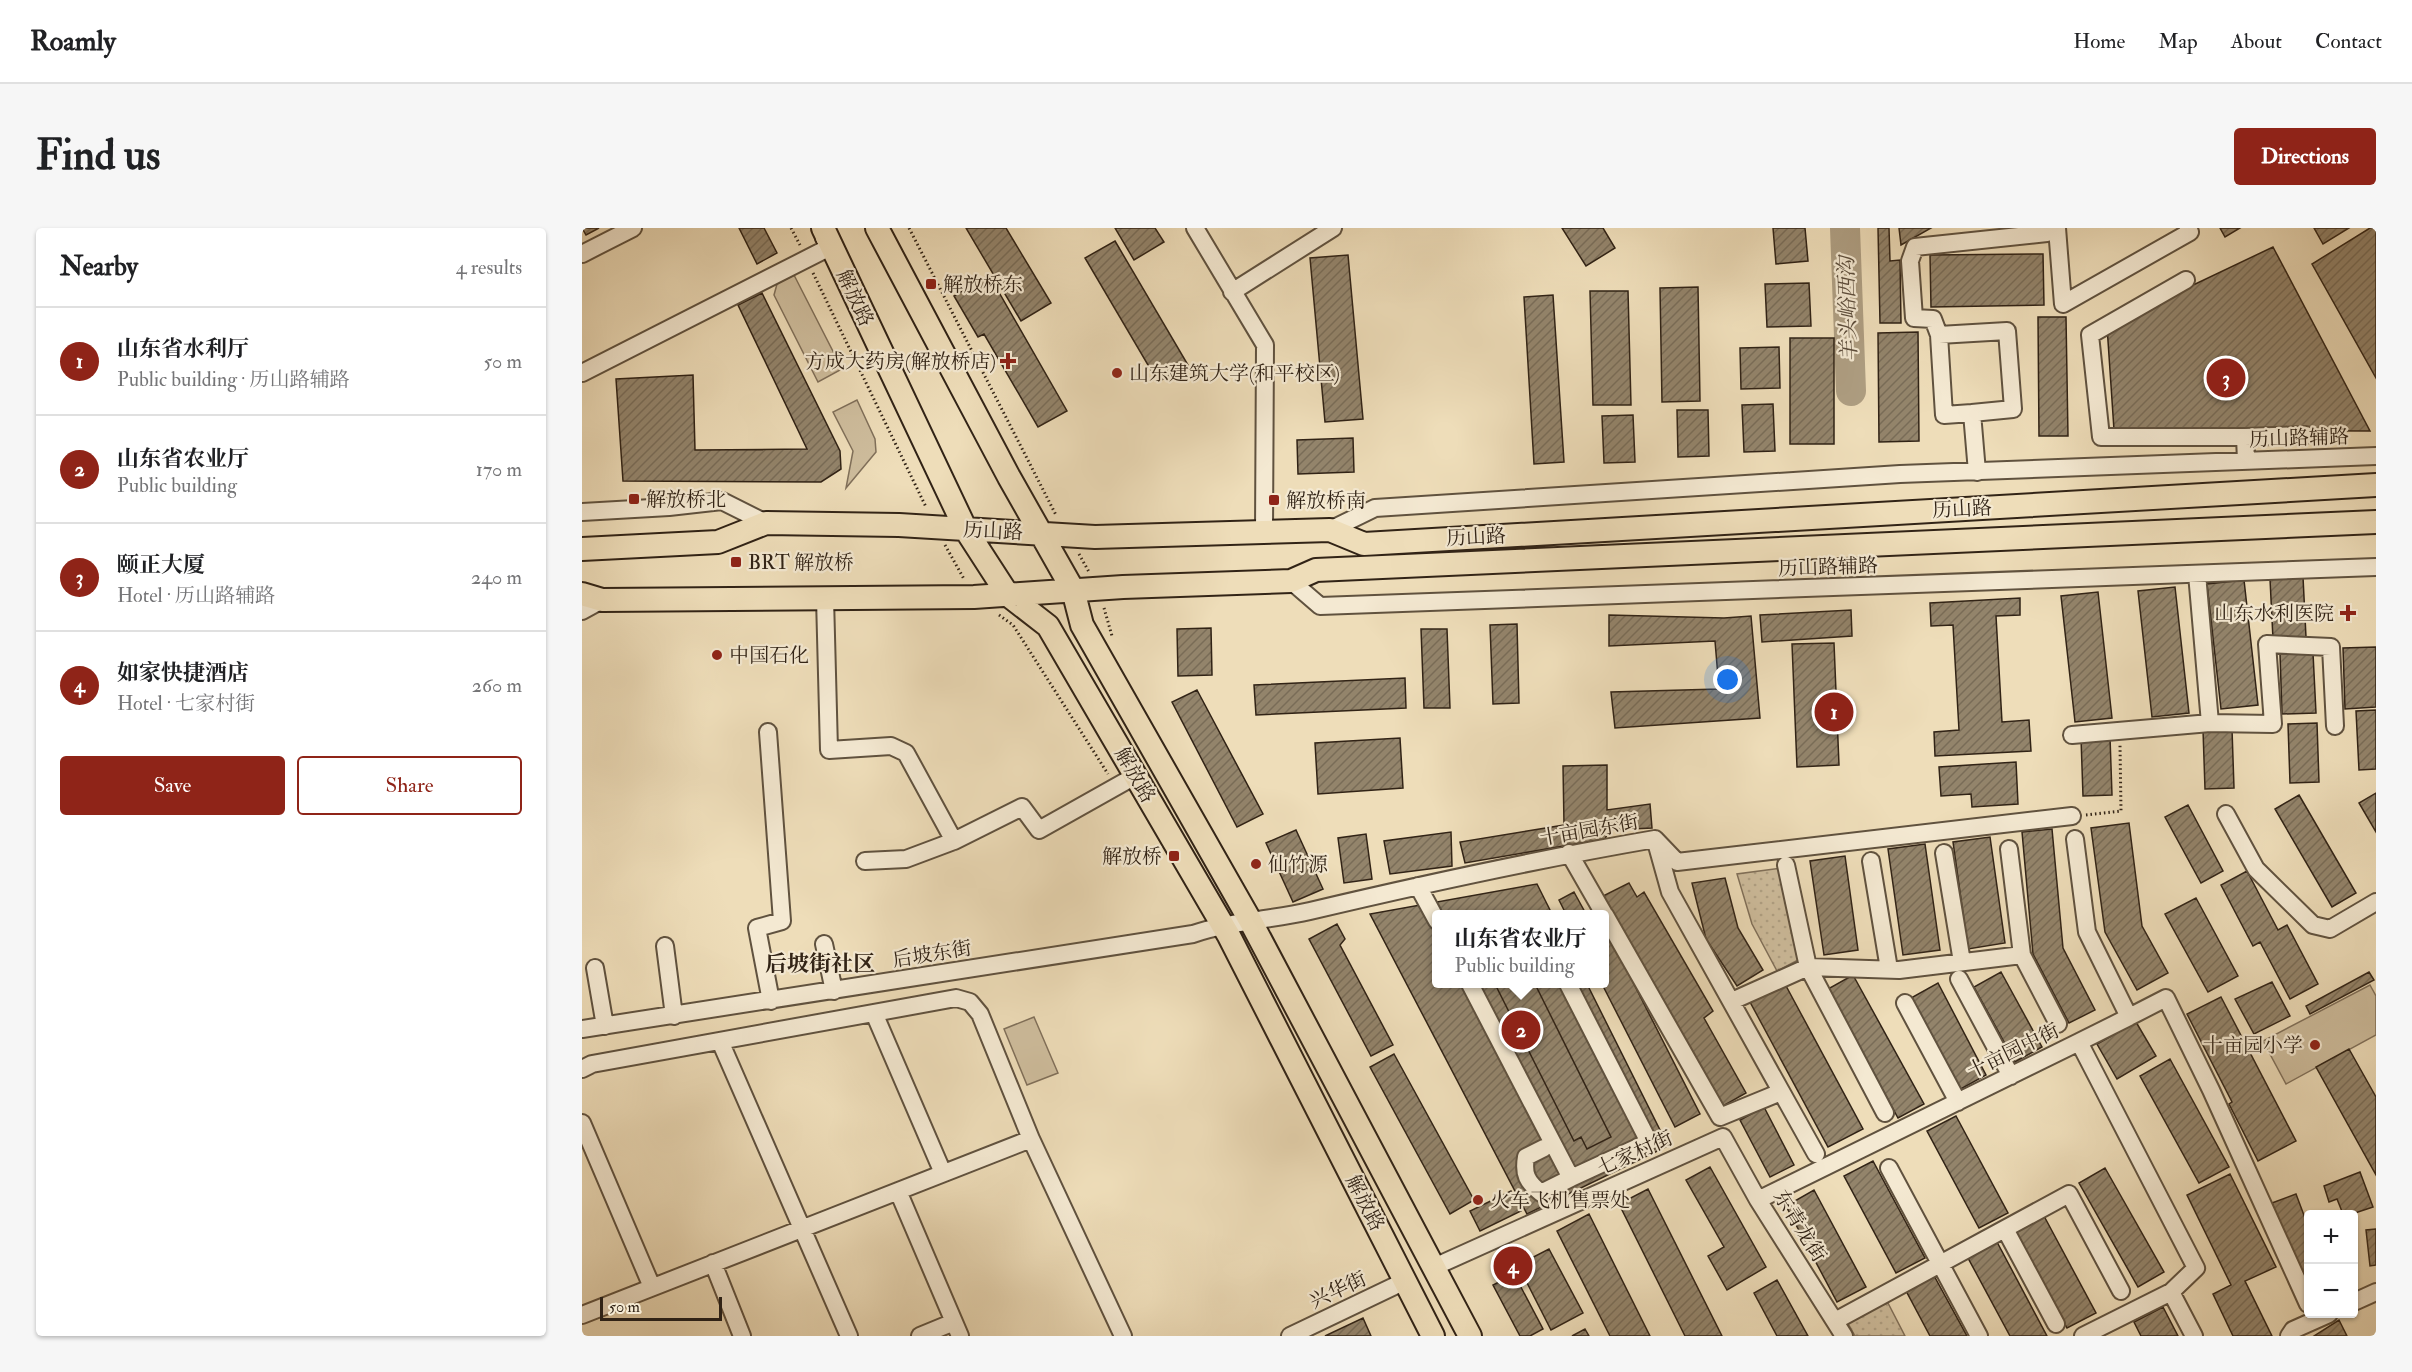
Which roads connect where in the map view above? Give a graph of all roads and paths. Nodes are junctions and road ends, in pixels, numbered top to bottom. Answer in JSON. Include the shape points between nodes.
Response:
{"nodes":[{"id":1,"x":633,"y":228,"type":"edge"},
{"id":2,"x":817,"y":228,"type":"edge"},
{"id":3,"x":877,"y":228,"type":"edge"},
{"id":4,"x":1196,"y":228,"type":"edge"},
{"id":5,"x":1333,"y":228,"type":"edge"},
{"id":6,"x":2056,"y":228,"type":"edge"},
{"id":7,"x":2188,"y":228,"type":"edge"},
{"id":8,"x":827,"y":237,"type":"edge"},
{"id":9,"x":582,"y":254,"type":"edge"},
{"id":10,"x":2186,"y":280,"type":"dead end"},
{"id":11,"x":1232,"y":292,"type":"junction"},
{"id":12,"x":1939,"y":335,"type":"junction"},
{"id":13,"x":582,"y":373,"type":"edge"},
{"id":14,"x":1972,"y":413,"type":"junction"},
{"id":15,"x":2306,"y":435,"type":"dead end"},
{"id":16,"x":2245,"y":437,"type":"junction"},
{"id":17,"x":2376,"y":456,"type":"edge"},
{"id":18,"x":2246,"y":461,"type":"junction"},
{"id":19,"x":1977,"y":472,"type":"junction"},
{"id":20,"x":2376,"y":485,"type":"edge"},
{"id":21,"x":582,"y":512,"type":"edge"},
{"id":22,"x":2376,"y":522,"type":"edge"},
{"id":23,"x":766,"y":523,"type":"junction"},
{"id":24,"x":966,"y":530,"type":"junction"},
{"id":25,"x":1330,"y":530,"type":"junction"},
{"id":26,"x":1264,"y":532,"type":"junction"},
{"id":27,"x":1040,"y":534,"type":"junction"},
{"id":28,"x":582,"y":549,"type":"edge"},
{"id":29,"x":2376,"y":567,"type":"edge"},
{"id":30,"x":2197,"y":574,"type":"junction"},
{"id":31,"x":1291,"y":581,"type":"junction"},
{"id":32,"x":1073,"y":590,"type":"junction"},
{"id":33,"x":1008,"y":595,"type":"junction"},
{"id":34,"x":825,"y":598,"type":"junction"},
{"id":35,"x":589,"y":602,"type":"edge"},
{"id":36,"x":2210,"y":723,"type":"junction"},
{"id":37,"x":2335,"y":726,"type":"dead end"},
{"id":38,"x":2119,"y":731,"type":"junction"},
{"id":39,"x":768,"y":732,"type":"dead end"},
{"id":40,"x":2072,"y":735,"type":"dead end"},
{"id":41,"x":1135,"y":776,"type":"junction"},
{"id":42,"x":2226,"y":814,"type":"dead end"},
{"id":43,"x":2072,"y":816,"type":"joint"},
{"id":44,"x":1655,"y":839,"type":"junction"},
{"id":45,"x":2075,"y":839,"type":"dead end"},
{"id":46,"x":954,"y":841,"type":"junction"},
{"id":47,"x":2009,"y":849,"type":"dead end"},
{"id":48,"x":1569,"y":853,"type":"junction"},
{"id":49,"x":1944,"y":853,"type":"dead end"},
{"id":50,"x":865,"y":861,"type":"dead end"},
{"id":51,"x":1871,"y":861,"type":"dead end"},
{"id":52,"x":1786,"y":865,"type":"dead end"},
{"id":53,"x":1418,"y":886,"type":"junction"},
{"id":54,"x":2376,"y":902,"type":"edge"},
{"id":55,"x":1602,"y":910,"type":"edge"},
{"id":56,"x":1432,"y":912,"type":"edge"},
{"id":57,"x":1251,"y":922,"type":"junction"},
{"id":58,"x":1609,"y":922,"type":"edge"},
{"id":59,"x":1223,"y":926,"type":"junction"},
{"id":60,"x":824,"y":944,"type":"dead end"},
{"id":61,"x":665,"y":946,"type":"dead end"},
{"id":62,"x":2022,"y":955,"type":"junction"},
{"id":63,"x":1962,"y":962,"type":"junction"},
{"id":64,"x":1808,"y":966,"type":"junction"},
{"id":65,"x":596,"y":968,"type":"dead end"},
{"id":66,"x":1889,"y":969,"type":"junction"},
{"id":67,"x":1959,"y":979,"type":"dead end"},
{"id":68,"x":1472,"y":988,"type":"edge"},
{"id":69,"x":1571,"y":988,"type":"edge"},
{"id":70,"x":834,"y":991,"type":"junction"},
{"id":71,"x":771,"y":1001,"type":"junction"},
{"id":72,"x":1732,"y":1001,"type":"junction"},
{"id":73,"x":1905,"y":1003,"type":"dead end"},
{"id":74,"x":874,"y":1013,"type":"junction"},
{"id":75,"x":674,"y":1016,"type":"junction"},
{"id":76,"x":2129,"y":1017,"type":"junction"},
{"id":77,"x":2058,"y":1024,"type":"dead end"},
{"id":78,"x":605,"y":1026,"type":"junction"},
{"id":79,"x":582,"y":1029,"type":"edge"},
{"id":80,"x":720,"y":1041,"type":"junction"},
{"id":81,"x":2079,"y":1042,"type":"junction"},
{"id":82,"x":582,"y":1069,"type":"edge"},
{"id":83,"x":2011,"y":1076,"type":"junction"},
{"id":84,"x":1781,"y":1092,"type":"junction"},
{"id":85,"x":1958,"y":1102,"type":"junction"},
{"id":86,"x":1885,"y":1113,"type":"dead end"},
{"id":87,"x":582,"y":1123,"type":"edge"},
{"id":88,"x":1723,"y":1137,"type":"joint"},
{"id":89,"x":1031,"y":1139,"type":"junction"},
{"id":90,"x":1544,"y":1148,"type":"dead end"},
{"id":91,"x":1816,"y":1154,"type":"dead end"},
{"id":92,"x":589,"y":1157,"type":"edge"},
{"id":93,"x":1888,"y":1168,"type":"dead end"},
{"id":94,"x":943,"y":1173,"type":"junction"},
{"id":95,"x":1571,"y":1178,"type":"junction"},
{"id":96,"x":898,"y":1191,"type":"junction"},
{"id":97,"x":1758,"y":1200,"type":"junction"},
{"id":98,"x":801,"y":1229,"type":"junction"},
{"id":99,"x":2005,"y":1229,"type":"junction"},
{"id":100,"x":713,"y":1263,"type":"junction"},
{"id":101,"x":1939,"y":1264,"type":"junction"},
{"id":102,"x":1434,"y":1267,"type":"junction"},
{"id":103,"x":1405,"y":1281,"type":"junction"},
{"id":104,"x":652,"y":1287,"type":"junction"},
{"id":105,"x":2121,"y":1290,"type":"dead end"},
{"id":106,"x":2171,"y":1292,"type":"junction"},
{"id":107,"x":2376,"y":1292,"type":"edge"},
{"id":108,"x":2304,"y":1295,"type":"edge"},
{"id":109,"x":2358,"y":1300,"type":"edge"},
{"id":110,"x":582,"y":1315,"type":"edge"},
{"id":111,"x":2315,"y":1318,"type":"edge"},
{"id":112,"x":1835,"y":1321,"type":"junction"},
{"id":113,"x":2056,"y":1324,"type":"dead end"},
{"id":114,"x":957,"y":1329,"type":"edge"},
{"id":115,"x":742,"y":1336,"type":"edge"},
{"id":116,"x":849,"y":1336,"type":"edge"},
{"id":117,"x":920,"y":1336,"type":"edge"},
{"id":118,"x":1123,"y":1336,"type":"edge"},
{"id":119,"x":1290,"y":1336,"type":"edge"},
{"id":120,"x":1433,"y":1336,"type":"edge"},
{"id":121,"x":1470,"y":1336,"type":"edge"},
{"id":122,"x":1844,"y":1336,"type":"edge"},
{"id":123,"x":1979,"y":1336,"type":"edge"},
{"id":124,"x":2083,"y":1336,"type":"edge"},
{"id":125,"x":2194,"y":1336,"type":"edge"},
{"id":126,"x":2289,"y":1336,"type":"edge"}],
"edges":[{"from":1,"to":9,"type":"street"},
{"from":2,"to":8,"type":"street"},
{"from":3,"to":27,"type":"main road","name":"解放路"},
{"from":4,"to":11,"type":"street"},
{"from":5,"to":11,"type":"street"},
{"from":6,"to":7,"type":"street","via":[[2063,304],[2190,232]]},
{"from":6,"to":12,"type":"street","via":[[2047,233],[1915,247],[1910,261],[1914,318],[1933,319]]},
{"from":8,"to":13,"type":"street"},
{"from":8,"to":24,"type":"main road","name":"解放路"},
{"from":10,"to":16,"type":"street","via":[[2090,334],[2101,438]]},
{"from":11,"to":26,"type":"street","via":[[1265,345]]},
{"from":12,"to":14,"type":"street","via":[[1944,415]]},
{"from":12,"to":14,"type":"street","via":[[2007,331],[2013,409]]},
{"from":14,"to":19,"type":"street"},
{"from":15,"to":16,"type":"street"},
{"from":16,"to":18,"type":"street"},
{"from":17,"to":18,"type":"street","name":"历山路辅路"},
{"from":18,"to":19,"type":"street","name":"历山路辅路"},
{"from":19,"to":25,"type":"street","name":"历山路辅路","via":[[1375,508]]},
{"from":20,"to":25,"type":"main road","name":"历山路","via":[[1364,544]]},
{"from":21,"to":23,"type":"street","via":[[722,501]]},
{"from":22,"to":31,"type":"main road","name":"历山路","via":[[1316,570]]},
{"from":23,"to":24,"type":"main road","name":"历山路"},
{"from":23,"to":28,"type":"main road","name":"历山路","via":[[718,542]]},
{"from":24,"to":27,"type":"main road","name":"历山路"},
{"from":24,"to":33,"type":"main road","name":"解放路"},
{"from":25,"to":26,"type":"main road","name":"历山路"},
{"from":26,"to":27,"type":"main road","name":"历山路","via":[[1095,537]]},
{"from":27,"to":32,"type":"main road","name":"解放路"},
{"from":29,"to":30,"type":"street","name":"历山路辅路"},
{"from":30,"to":31,"type":"street","name":"历山路辅路","via":[[1320,606]]},
{"from":30,"to":36,"type":"street"},
{"from":31,"to":32,"type":"main road","name":"历山路"},
{"from":32,"to":33,"type":"main road","name":"历山路"},
{"from":32,"to":57,"type":"main road","name":"解放路","via":[[1082,626]]},
{"from":33,"to":34,"type":"main road","name":"历山路"},
{"from":33,"to":41,"type":"main road","name":"解放路","via":[[1048,626]]},
{"from":34,"to":35,"type":"main road","name":"历山路"},
{"from":34,"to":46,"type":"street","via":[[829,750],[891,746],[906,753]]},
{"from":36,"to":37,"type":"street","via":[[2273,724],[2267,644],[2331,647]]},
{"from":36,"to":38,"type":"street"},
{"from":38,"to":40,"type":"street"},
{"from":38,"to":43,"type":"path","via":[[2121,811]]},
{"from":39,"to":71,"type":"street","via":[[782,921],[757,928]]},
{"from":41,"to":46,"type":"street","via":[[1039,830],[1022,807]]},
{"from":41,"to":59,"type":"main road","name":"解放路"},
{"from":42,"to":54,"type":"street","via":[[2256,869],[2313,925],[2330,929]]},
{"from":43,"to":44,"type":"street","name":"十亩园东街","via":[[1677,862]]},
{"from":44,"to":48,"type":"street","name":"十亩园东街"},
{"from":44,"to":72,"type":"street","via":[[1670,892]]},
{"from":45,"to":76,"type":"street","via":[[2087,932]]},
{"from":46,"to":50,"type":"street","via":[[906,859]]},
{"from":47,"to":62,"type":"street"},
{"from":48,"to":53,"type":"street","name":"十亩园东街"},
{"from":48,"to":55,"type":"street"},
{"from":49,"to":63,"type":"street"},
{"from":51,"to":66,"type":"street"},
{"from":52,"to":64,"type":"street"},
{"from":53,"to":56,"type":"street"},
{"from":53,"to":57,"type":"street","name":"十亩园东街"},
{"from":57,"to":59,"type":"street","name":"后坡东街"},
{"from":57,"to":102,"type":"main road","name":"解放路"},
{"from":58,"to":84,"type":"street","via":[[1720,1117]]},
{"from":59,"to":70,"type":"street","name":"后坡东街"},
{"from":59,"to":103,"type":"main road","name":"解放路"},
{"from":60,"to":70,"type":"street"},
{"from":61,"to":75,"type":"street"},
{"from":62,"to":63,"type":"street"},
{"from":62,"to":77,"type":"street"},
{"from":63,"to":66,"type":"street"},
{"from":64,"to":66,"type":"street"},
{"from":64,"to":72,"type":"street"},
{"from":64,"to":86,"type":"street"},
{"from":65,"to":78,"type":"street"},
{"from":67,"to":83,"type":"street"},
{"from":68,"to":95,"type":"street"},
{"from":69,"to":95,"type":"street","via":[[1649,1142]]},
{"from":70,"to":71,"type":"street","name":"后坡东街"},
{"from":71,"to":75,"type":"street","name":"后坡东街"},
{"from":72,"to":84,"type":"street"},
{"from":73,"to":85,"type":"street"},
{"from":74,"to":80,"type":"street"},
{"from":74,"to":89,"type":"street","via":[[956,998],[970,1002],[980,1014]]},
{"from":74,"to":94,"type":"street"},
{"from":75,"to":78,"type":"street","name":"后坡东街"},
{"from":76,"to":81,"type":"street"},
{"from":76,"to":108,"type":"street","via":[[2166,998]]},
{"from":78,"to":79,"type":"street","name":"后坡东街"},
{"from":80,"to":82,"type":"street"},
{"from":80,"to":98,"type":"street"},
{"from":81,"to":83,"type":"street","name":"十亩园中街"},
{"from":81,"to":106,"type":"street","name":"十亩园中街","via":[[2196,1268]]},
{"from":83,"to":85,"type":"street","name":"十亩园中街"},
{"from":84,"to":91,"type":"street"},
{"from":85,"to":97,"type":"street","name":"十亩园中街"},
{"from":87,"to":92,"type":"street"},
{"from":88,"to":97,"type":"street","name":"东青龙街"},
{"from":88,"to":102,"type":"street","name":"七家村街"},
{"from":89,"to":94,"type":"street"},
{"from":89,"to":118,"type":"street"},
{"from":90,"to":95,"type":"street","via":[[1526,1157],[1523,1170],[1531,1185],[1541,1193]]},
{"from":92,"to":104,"type":"street"},
{"from":93,"to":101,"type":"street"},
{"from":94,"to":96,"type":"street"},
{"from":96,"to":98,"type":"street"},
{"from":96,"to":114,"type":"street"},
{"from":97,"to":112,"type":"street","name":"东青龙街"},
{"from":98,"to":100,"type":"street"},
{"from":98,"to":116,"type":"street"},
{"from":99,"to":101,"type":"street"},
{"from":99,"to":105,"type":"street","via":[[2069,1194]]},
{"from":99,"to":113,"type":"street"},
{"from":100,"to":104,"type":"street"},
{"from":100,"to":115,"type":"street"},
{"from":101,"to":112,"type":"street"},
{"from":101,"to":123,"type":"street"},
{"from":102,"to":121,"type":"main road","name":"解放路"},
{"from":103,"to":119,"type":"street","name":"兴华街"},
{"from":103,"to":120,"type":"main road","name":"解放路"},
{"from":104,"to":110,"type":"street"},
{"from":106,"to":124,"type":"street"},
{"from":106,"to":125,"type":"street"},
{"from":107,"to":109,"type":"street"},
{"from":111,"to":126,"type":"street"},
{"from":112,"to":122,"type":"street","name":"东青龙街"},
{"from":114,"to":117,"type":"street"}]}
